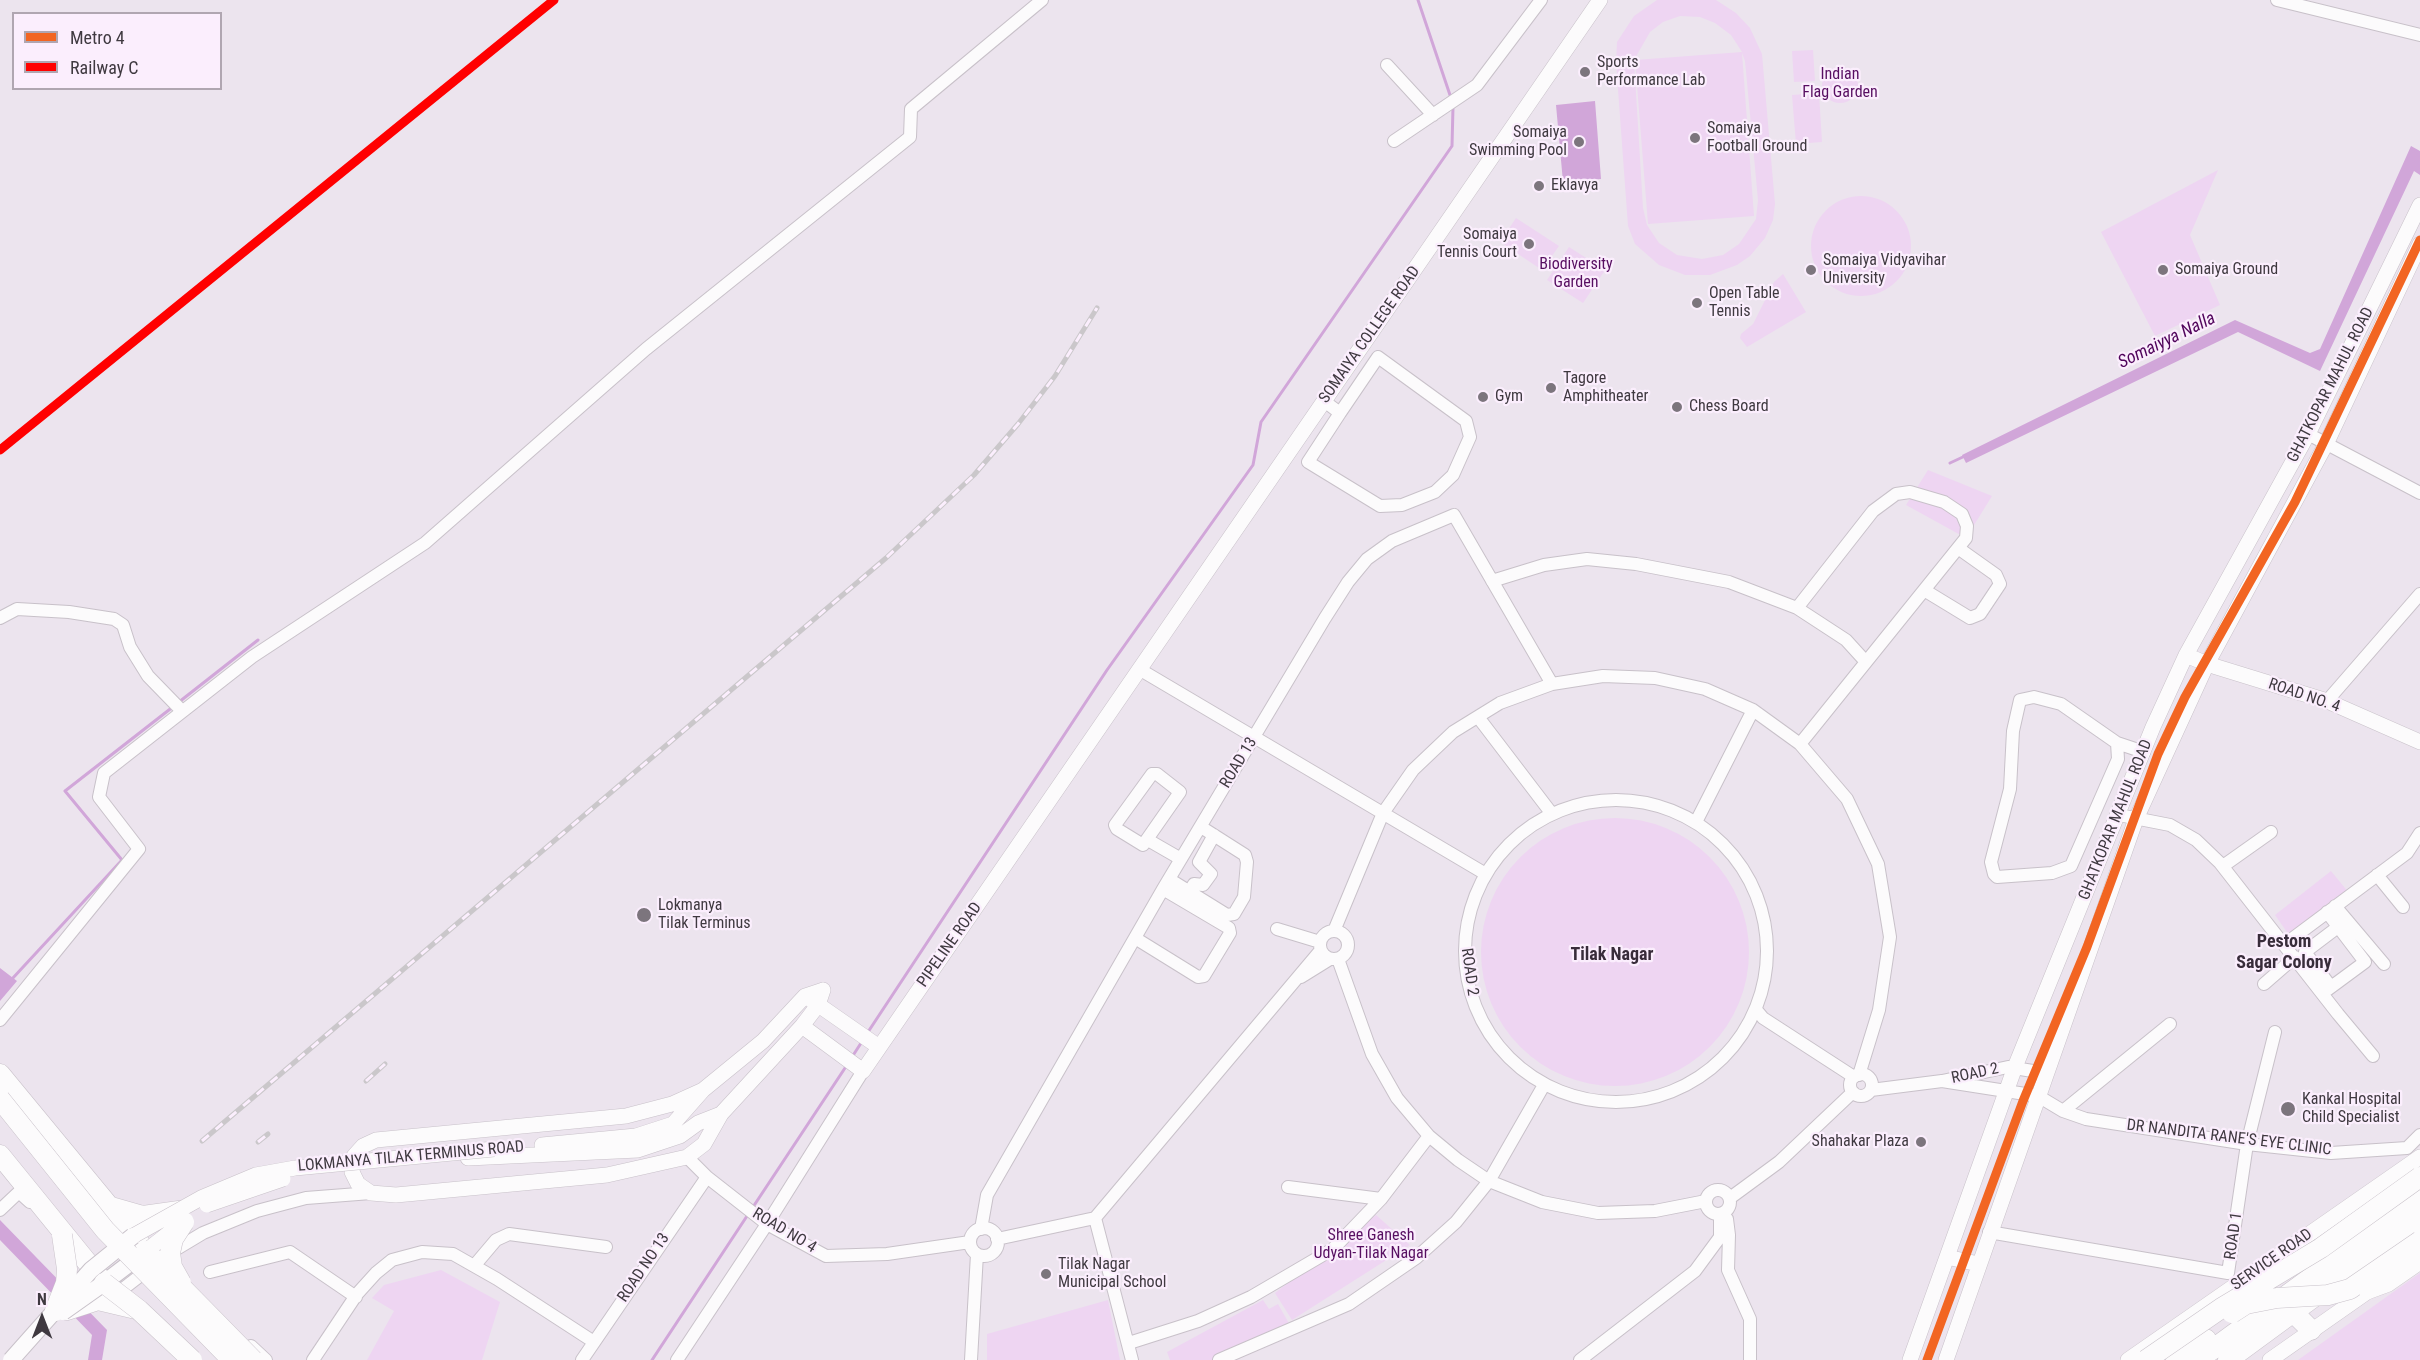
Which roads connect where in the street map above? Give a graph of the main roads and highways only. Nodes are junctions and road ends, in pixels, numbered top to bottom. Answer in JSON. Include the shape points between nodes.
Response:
{"nodes":[{"id":1,"x":0,"y":1074,"type":"edge"},
{"id":2,"x":0,"y":1099,"type":"edge"},
{"id":3,"x":0,"y":1119,"type":"edge"},
{"id":4,"x":0,"y":1155,"type":"edge"},
{"id":5,"x":2416,"y":1160,"type":"edge"},
{"id":6,"x":2420,"y":1198,"type":"edge"},
{"id":7,"x":108,"y":1206,"type":"junction"},
{"id":8,"x":2420,"y":1219,"type":"edge"},
{"id":9,"x":62,"y":1235,"type":"junction"},
{"id":10,"x":2420,"y":1241,"type":"edge"},
{"id":11,"x":147,"y":1249,"type":"junction"},
{"id":12,"x":2276,"y":1257,"type":"road end"},
{"id":13,"x":2420,"y":1258,"type":"edge"},
{"id":14,"x":2336,"y":1269,"type":"junction"},
{"id":15,"x":97,"y":1276,"type":"junction"},
{"id":16,"x":2295,"y":1284,"type":"junction"},
{"id":17,"x":2328,"y":1295,"type":"junction"},
{"id":18,"x":193,"y":1299,"type":"junction"},
{"id":19,"x":139,"y":1310,"type":"junction"},
{"id":20,"x":59,"y":1311,"type":"junction"},
{"id":21,"x":2296,"y":1315,"type":"junction"},
{"id":22,"x":2311,"y":1330,"type":"road end"},
{"id":23,"x":11,"y":1360,"type":"edge"},
{"id":24,"x":22,"y":1360,"type":"edge"},
{"id":25,"x":192,"y":1360,"type":"edge"},
{"id":26,"x":214,"y":1360,"type":"edge"},
{"id":27,"x":232,"y":1360,"type":"edge"},
{"id":28,"x":253,"y":1360,"type":"edge"},
{"id":29,"x":2146,"y":1360,"type":"edge"},
{"id":30,"x":2161,"y":1360,"type":"edge"},
{"id":31,"x":2176,"y":1360,"type":"edge"},
{"id":32,"x":2198,"y":1360,"type":"edge"},
{"id":33,"x":2228,"y":1360,"type":"edge"},
{"id":34,"x":2246,"y":1360,"type":"edge"}],
"edges":[{"from":1,"to":7,"type":"highway"},
{"from":2,"to":27,"type":"highway","bridge":true,"via":[[105,1230]]},
{"from":3,"to":26,"type":"highway","via":[[95,1238]]},
{"from":4,"to":9,"type":"highway"},
{"from":5,"to":29,"type":"highway","bridge":true,"via":[[2321,1248],[2223,1306]]},
{"from":6,"to":14,"type":"highway"},
{"from":7,"to":11,"type":"highway"},
{"from":7,"to":18,"type":"highway","bridge":true,"via":[[143,1216],[181,1216],[170,1253],[172,1267]]},
{"from":8,"to":14,"type":"highway"},
{"from":9,"to":15,"type":"highway"},
{"from":9,"to":20,"type":"highway","bridge":true,"via":[[67,1269]]},
{"from":10,"to":17,"type":"highway","bridge":true,"via":[[2358,1284]]},
{"from":11,"to":15,"type":"main road","name":"LOKMANYA TILAK TERMINUS ROAD","bridge":true},
{"from":11,"to":18,"type":"highway","bridge":true},
{"from":12,"to":16,"type":"highway"},
{"from":13,"to":17,"type":"highway","bridge":true,"via":[[2387,1282],[2355,1294]]},
{"from":14,"to":16,"type":"highway"},
{"from":14,"to":21,"type":"highway"},
{"from":14,"to":32,"type":"highway"},
{"from":14,"to":33,"type":"highway"},
{"from":15,"to":19,"type":"highway","bridge":true},
{"from":15,"to":20,"type":"main road","name":"LOKMANYA TILAK TERMINUS ROAD","bridge":true},
{"from":16,"to":31,"type":"highway"},
{"from":17,"to":30,"type":"highway","bridge":true,"via":[[2277,1298],[2246,1305]]},
{"from":18,"to":28,"type":"highway","bridge":true},
{"from":19,"to":20,"type":"highway","bridge":true,"via":[[98,1300]]},
{"from":19,"to":25,"type":"highway","bridge":true},
{"from":20,"to":23,"type":"main road","name":"LOKMANYA TILAK TERMINUS ROAD","bridge":true},
{"from":20,"to":24,"type":"main road","name":"LOKMANYA TILAK TERMINUS ROAD"},
{"from":21,"to":22,"type":"highway"},
{"from":21,"to":34,"type":"highway"}]}
